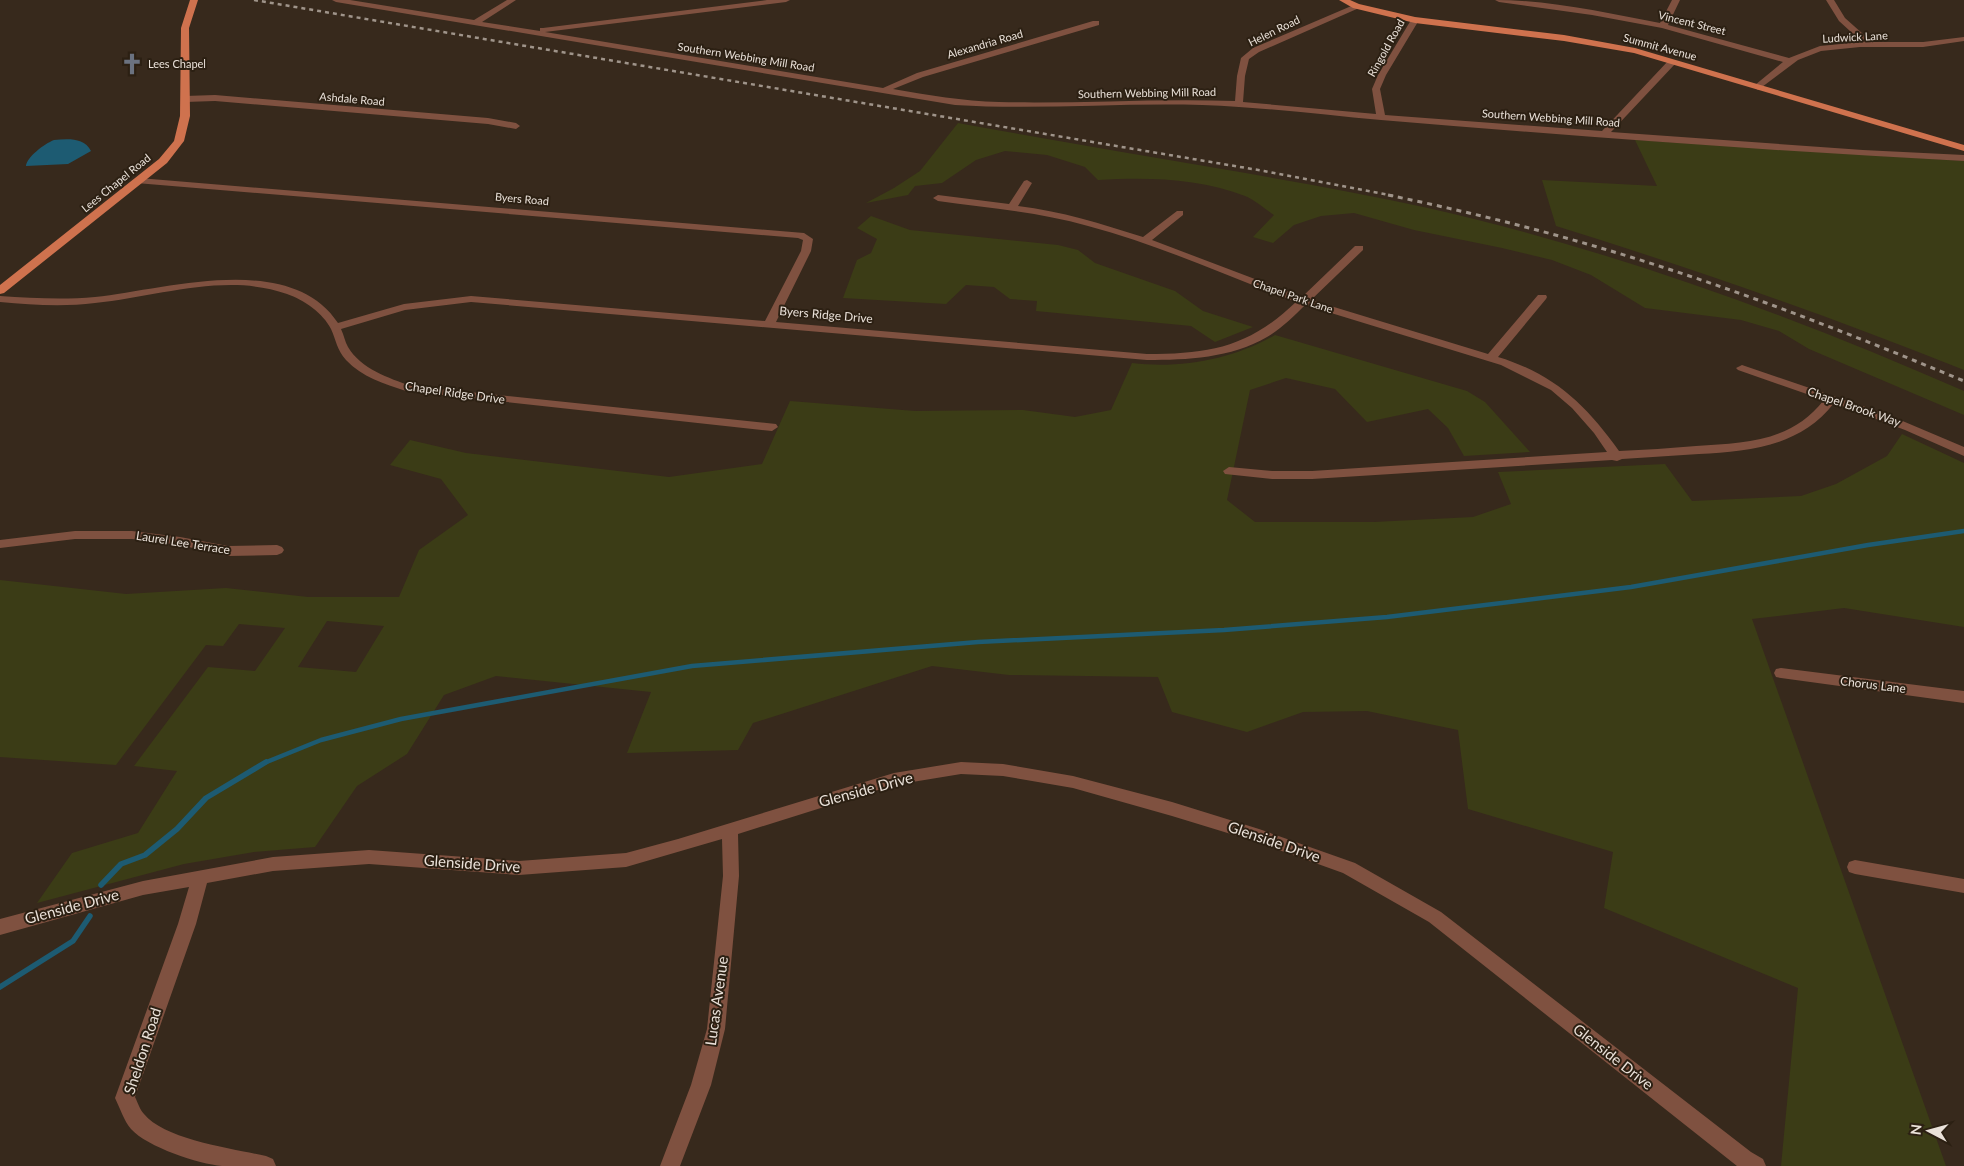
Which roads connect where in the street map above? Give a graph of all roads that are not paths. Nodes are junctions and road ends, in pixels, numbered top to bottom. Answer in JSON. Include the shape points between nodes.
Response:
{"nodes":[{"id":1,"x":194,"y":0,"type":"edge"},
{"id":2,"x":336,"y":0,"type":"edge"},
{"id":3,"x":388,"y":0,"type":"edge"},
{"id":4,"x":512,"y":0,"type":"edge"},
{"id":5,"x":786,"y":0,"type":"edge"},
{"id":6,"x":1343,"y":0,"type":"edge"},
{"id":7,"x":1499,"y":0,"type":"edge"},
{"id":8,"x":1676,"y":0,"type":"edge"},
{"id":9,"x":1830,"y":0,"type":"edge"},
{"id":10,"x":1521,"y":1,"type":"edge"},
{"id":11,"x":1356,"y":6,"type":"junction"},
{"id":12,"x":382,"y":8,"type":"junction"},
{"id":13,"x":1415,"y":20,"type":"junction"},
{"id":14,"x":475,"y":23,"type":"junction"},
{"id":15,"x":1096,"y":23,"type":"dead end"},
{"id":16,"x":1663,"y":26,"type":"junction"},
{"id":17,"x":528,"y":32,"type":"junction"},
{"id":18,"x":1964,"y":40,"type":"edge"},
{"id":19,"x":1871,"y":45,"type":"junction"},
{"id":20,"x":1790,"y":61,"type":"junction"},
{"id":21,"x":1672,"y":62,"type":"junction"},
{"id":22,"x":1758,"y":87,"type":"junction"},
{"id":23,"x":882,"y":91,"type":"junction"},
{"id":24,"x":185,"y":99,"type":"junction"},
{"id":25,"x":1239,"y":104,"type":"junction"},
{"id":26,"x":1381,"y":117,"type":"junction"},
{"id":27,"x":516,"y":126,"type":"dead end"},
{"id":28,"x":1605,"y":133,"type":"junction"},
{"id":29,"x":1964,"y":148,"type":"edge"},
{"id":30,"x":1964,"y":158,"type":"edge"},
{"id":31,"x":139,"y":181,"type":"junction"},
{"id":32,"x":1027,"y":183,"type":"dead end"},
{"id":33,"x":938,"y":198,"type":"dead end"},
{"id":34,"x":1012,"y":208,"type":"junction"},
{"id":35,"x":1180,"y":212,"type":"dead end"},
{"id":36,"x":1145,"y":241,"type":"junction"},
{"id":37,"x":1359,"y":248,"type":"dead end"},
{"id":38,"x":0,"y":292,"type":"edge"},
{"id":39,"x":1542,"y":297,"type":"dead end"},
{"id":40,"x":0,"y":299,"type":"edge"},
{"id":41,"x":1303,"y":301,"type":"junction"},
{"id":42,"x":769,"y":324,"type":"junction"},
{"id":43,"x":336,"y":327,"type":"junction"},
{"id":44,"x":1490,"y":359,"type":"junction"},
{"id":45,"x":1742,"y":368,"type":"dead end"},
{"id":46,"x":1831,"y":399,"type":"junction"},
{"id":47,"x":772,"y":427,"type":"dead end"},
{"id":48,"x":1964,"y":452,"type":"edge"},
{"id":49,"x":1616,"y":457,"type":"junction"},
{"id":50,"x":1229,"y":471,"type":"dead end"},
{"id":51,"x":0,"y":544,"type":"edge"},
{"id":52,"x":277,"y":550,"type":"dead end"},
{"id":53,"x":1781,"y":673,"type":"dead end"},
{"id":54,"x":1964,"y":697,"type":"edge"},
{"id":55,"x":730,"y":831,"type":"junction"},
{"id":56,"x":1855,"y":866,"type":"dead end"},
{"id":57,"x":201,"y":876,"type":"junction"},
{"id":58,"x":1964,"y":886,"type":"edge"},
{"id":59,"x":0,"y":927,"type":"edge"},
{"id":60,"x":1748,"y":1164,"type":"edge"},
{"id":61,"x":266,"y":1166,"type":"edge"},
{"id":62,"x":670,"y":1166,"type":"edge"}],
"edges":[{"from":1,"to":24,"type":"main road","name":"Lees Chapel Road","via":[[185,28]]},
{"from":2,"to":12,"type":"street","name":"Southern Webbing Mill Road"},
{"from":3,"to":12,"type":"street"},
{"from":4,"to":14,"type":"street"},
{"from":5,"to":17,"type":"street"},
{"from":6,"to":11,"type":"main road","name":"Summit Avenue"},
{"from":7,"to":10,"type":"street","name":"Vincent Street"},
{"from":8,"to":16,"type":"street"},
{"from":9,"to":19,"type":"street","via":[[1834,11]]},
{"from":10,"to":16,"type":"street","name":"Vincent Street"},
{"from":11,"to":13,"type":"main road","name":"Summit Avenue"},
{"from":11,"to":25,"type":"street","name":"Helen Road","via":[[1256,50],[1246,58]]},
{"from":12,"to":14,"type":"street","name":"Southern Webbing Mill Road"},
{"from":13,"to":21,"type":"main road","name":"Summit Avenue","via":[[1581,40]]},
{"from":13,"to":26,"type":"street","name":"Ringold Road","via":[[1376,90]]},
{"from":14,"to":17,"type":"street","name":"Southern Webbing Mill Road"},
{"from":15,"to":23,"type":"street","name":"Alexandria Road","via":[[920,75]]},
{"from":16,"to":20,"type":"street","name":"Vincent Street"},
{"from":17,"to":23,"type":"street","name":"Southern Webbing Mill Road"},
{"from":18,"to":19,"type":"street","name":"Ludwick Lane","via":[[1947,44]]},
{"from":19,"to":20,"type":"street","name":"Ludwick Lane","via":[[1828,47]]},
{"from":20,"to":22,"type":"street","name":"Ludwick Lane"},
{"from":21,"to":22,"type":"main road","name":"Summit Avenue"},
{"from":21,"to":28,"type":"street"},
{"from":22,"to":29,"type":"main road","name":"Summit Avenue"},
{"from":23,"to":25,"type":"street","name":"Southern Webbing Mill Road","via":[[999,105]]},
{"from":24,"to":27,"type":"street","name":"Ashdale Road","via":[[215,98]]},
{"from":24,"to":31,"type":"main road","name":"Lees Chapel Road","via":[[179,140],[163,160]]},
{"from":25,"to":26,"type":"street","name":"Southern Webbing Mill Road"},
{"from":26,"to":28,"type":"street","name":"Southern Webbing Mill Road"},
{"from":28,"to":30,"type":"street","name":"Southern Webbing Mill Road"},
{"from":31,"to":38,"type":"main road","name":"Lees Chapel Road"},
{"from":31,"to":42,"type":"street","name":"Byers Road","via":[[800,235],[808,239],[806,251]]},
{"from":32,"to":34,"type":"street"},
{"from":33,"to":34,"type":"street","name":"Chapel Park Lane"},
{"from":34,"to":36,"type":"street","name":"Chapel Park Lane","via":[[1066,216]]},
{"from":35,"to":36,"type":"street"},
{"from":36,"to":41,"type":"street","name":"Chapel Park Lane"},
{"from":37,"to":41,"type":"street","name":"Byers Ridge Drive"},
{"from":39,"to":44,"type":"street"},
{"from":40,"to":43,"type":"street","name":"Chapel Ridge Drive","via":[[64,303],[192,284],[262,285],[290,292],[311,302]]},
{"from":41,"to":42,"type":"street","name":"Byers Ridge Drive","via":[[1263,335],[1228,349],[1187,357],[1147,357]]},
{"from":41,"to":44,"type":"street","name":"Chapel Park Lane"},
{"from":42,"to":43,"type":"street","name":"Byers Ridge Drive","via":[[471,299],[404,306]]},
{"from":43,"to":47,"type":"street","name":"Chapel Ridge Drive","via":[[343,348],[361,367],[379,379],[410,389]]},
{"from":44,"to":49,"type":"street","name":"Chapel Park Lane","via":[[1555,388],[1576,405]]},
{"from":45,"to":46,"type":"street","name":"Chapel Brook Way"},
{"from":46,"to":48,"type":"street","name":"Chapel Brook Way","via":[[1869,410]]},
{"from":46,"to":49,"type":"street","via":[[1810,424],[1777,440],[1714,451]]},
{"from":49,"to":50,"type":"street","via":[[1312,475]]},
{"from":51,"to":52,"type":"street","name":"Laurel Lee Terrace","via":[[75,535],[132,535],[228,552]]},
{"from":53,"to":54,"type":"street","name":"Chorus Lane"},
{"from":55,"to":57,"type":"street","name":"Glenside Drive","via":[[608,862],[519,868],[369,856],[272,864]]},
{"from":55,"to":60,"type":"street","name":"Glenside Drive","via":[[894,780],[962,768],[1003,770],[1072,782],[1258,836],[1348,868],[1435,917]]},
{"from":55,"to":62,"type":"street","name":"Lucas Avenue","via":[[731,876],[716,1029],[701,1085]]},
{"from":56,"to":58,"type":"street"},
{"from":57,"to":59,"type":"street","name":"Glenside Drive","via":[[143,888]]},
{"from":57,"to":61,"type":"street","name":"Sheldon Road","via":[[125,1098],[138,1123],[156,1135],[187,1147]]}]}
